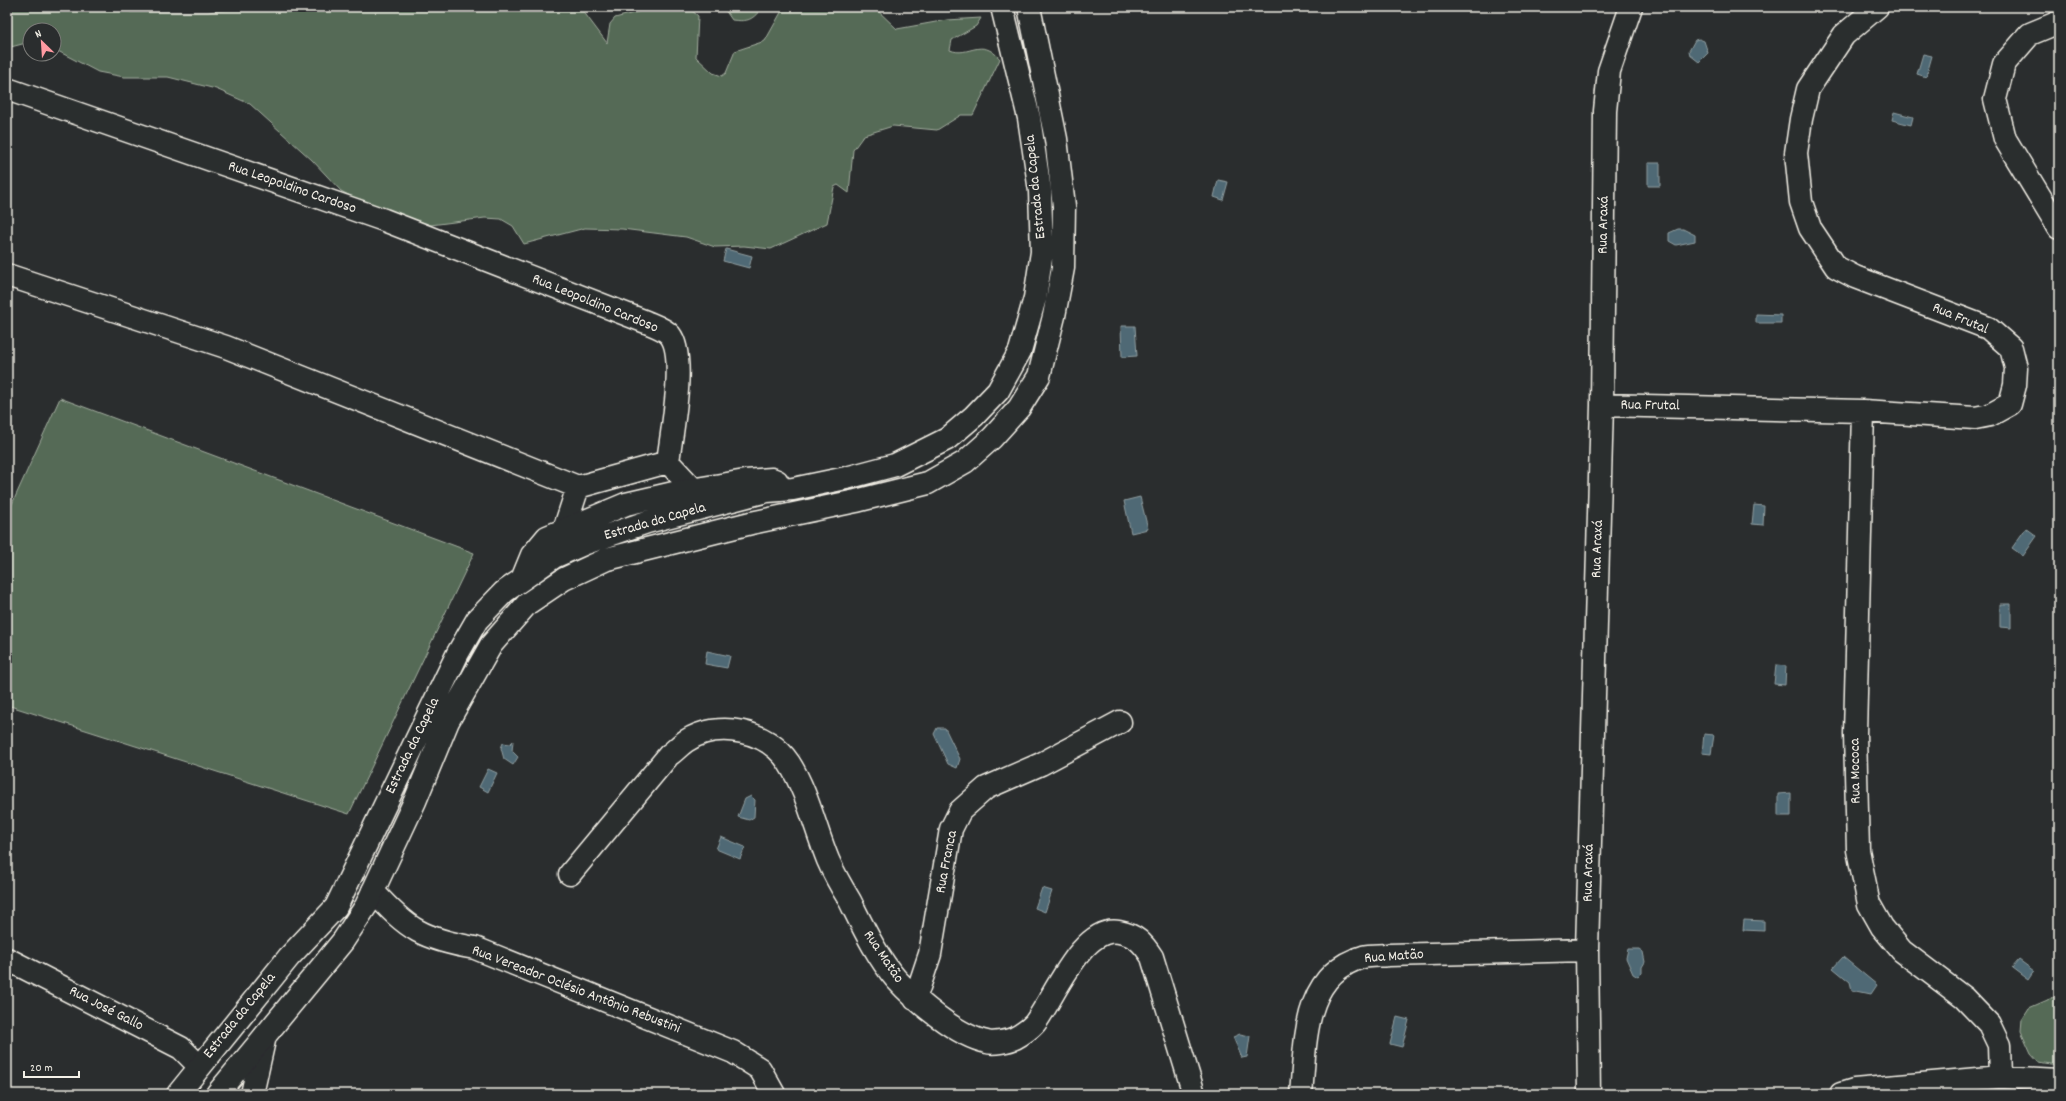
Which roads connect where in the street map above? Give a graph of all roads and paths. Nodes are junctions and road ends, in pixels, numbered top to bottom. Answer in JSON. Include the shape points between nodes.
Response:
{"nodes":[{"id":1,"x":1002,"y":7,"type":"edge"},
{"id":2,"x":1029,"y":7,"type":"edge"},
{"id":3,"x":1631,"y":7,"type":"edge"},
{"id":4,"x":1877,"y":7,"type":"edge"},
{"id":5,"x":2059,"y":22,"type":"edge"},
{"id":6,"x":7,"y":89,"type":"edge"},
{"id":7,"x":2059,"y":228,"type":"edge"},
{"id":8,"x":7,"y":275,"type":"edge"},
{"id":9,"x":1602,"y":405,"type":"junction"},
{"id":10,"x":1863,"y":410,"type":"junction"},
{"id":11,"x":668,"y":462,"type":"junction"},
{"id":12,"x":578,"y":487,"type":"junction"},
{"id":13,"x":793,"y":489,"type":"junction"},
{"id":14,"x":695,"y":491,"type":"junction"},
{"id":15,"x":767,"y":491,"type":"junction"},
{"id":16,"x":745,"y":498,"type":"junction"},
{"id":17,"x":772,"y":518,"type":"junction"},
{"id":18,"x":751,"y":523,"type":"junction"},
{"id":19,"x":564,"y":530,"type":"junction"},
{"id":20,"x":522,"y":578,"type":"junction"},
{"id":21,"x":1120,"y":722,"type":"dead end"},
{"id":22,"x":570,"y":874,"type":"dead end"},
{"id":23,"x":373,"y":891,"type":"junction"},
{"id":24,"x":1587,"y":950,"type":"junction"},
{"id":25,"x":7,"y":959,"type":"edge"},
{"id":26,"x":915,"y":999,"type":"junction"},
{"id":27,"x":265,"y":1036,"type":"junction"},
{"id":28,"x":199,"y":1066,"type":"junction"},
{"id":29,"x":2000,"y":1077,"type":"junction"},
{"id":30,"x":2059,"y":1080,"type":"edge"},
{"id":31,"x":1850,"y":1093,"type":"edge"},
{"id":32,"x":178,"y":1094,"type":"edge"},
{"id":33,"x":217,"y":1094,"type":"edge"},
{"id":34,"x":252,"y":1094,"type":"edge"},
{"id":35,"x":774,"y":1094,"type":"edge"},
{"id":36,"x":1194,"y":1094,"type":"edge"},
{"id":37,"x":1300,"y":1094,"type":"edge"},
{"id":38,"x":1589,"y":1094,"type":"edge"}],
"edges":[{"from":1,"to":13,"type":"street","name":"Estrada da Capela","via":[[1029,118],[1040,198],[1042,252],[1035,298],[1020,352],[998,391],[947,439],[895,465]]},
{"from":2,"to":17,"type":"street","name":"Estrada da Capela","via":[[1056,139],[1064,206],[1063,268],[1039,376],[1019,408],[992,438],[965,462],[928,483]]},
{"from":3,"to":9,"type":"street","name":"Rua Araxá","via":[[1609,71],[1605,111]]},
{"from":4,"to":10,"type":"street","name":"Rua Frutal","via":[[1844,35],[1808,89],[1796,154],[1801,202],[1810,228],[1836,267],[1855,277],[1988,328],[2011,348],[2016,368],[2016,385],[2010,404],[1990,415],[1975,418]]},
{"from":5,"to":7,"type":"street","via":[[2030,34],[2004,64],[1995,99],[2005,139]]},
{"from":6,"to":11,"type":"street","name":"Rua Leopoldino Cardoso","via":[[384,220],[646,322],[670,334],[678,350],[679,367]]},
{"from":8,"to":12,"type":"street","via":[[226,348]]},
{"from":9,"to":10,"type":"street","name":"Rua Frutal"},
{"from":9,"to":24,"type":"street","name":"Rua Araxá"},
{"from":10,"to":29,"type":"street","name":"Rua Mococa","via":[[1855,734],[1858,850],[1869,904],[1882,927],[1902,951],[1964,998],[1989,1024],[1999,1045]]},
{"from":11,"to":12,"type":"street"},
{"from":11,"to":14,"type":"street"},
{"from":12,"to":19,"type":"street"},
{"from":13,"to":14,"type":"street","via":[[772,479],[745,481]]},
{"from":13,"to":15,"type":"street","name":"Estrada da Capela"},
{"from":14,"to":19,"type":"street","via":[[626,504]]},
{"from":15,"to":16,"type":"street","name":"Estrada da Capela"},
{"from":15,"to":17,"type":"street","via":[[777,499],[778,506]]},
{"from":16,"to":18,"type":"street","via":[[741,506]]},
{"from":16,"to":20,"type":"street","name":"Estrada da Capela","via":[[647,522],[586,543],[554,557]]},
{"from":17,"to":18,"type":"street","name":"Estrada da Capela"},
{"from":18,"to":23,"type":"street","name":"Estrada da Capela","via":[[607,560],[564,579],[527,604],[491,645],[448,721],[415,801]]},
{"from":19,"to":20,"type":"street","via":[[547,537],[532,555]]},
{"from":20,"to":28,"type":"street","name":"Estrada da Capela","via":[[504,592],[477,620],[458,653],[336,907],[289,957]]},
{"from":21,"to":26,"type":"street","name":"Rua Franca","via":[[1041,764],[986,788],[960,811],[951,829],[930,954]]},
{"from":22,"to":26,"type":"street","name":"Rua Matão","via":[[669,755],[687,741],[708,732],[730,730],[752,734],[772,745],[788,762],[828,861],[868,936],[895,977]]},
{"from":23,"to":27,"type":"street","name":"Estrada da Capela","via":[[343,941]]},
{"from":23,"to":35,"type":"street","name":"Rua Vereador Oclésio Antônio Rebustini","via":[[390,910],[415,931],[443,943],[475,948],[733,1052],[760,1069]]},
{"from":24,"to":37,"type":"street","name":"Rua Matão","via":[[1388,955],[1364,957],[1342,966],[1324,983],[1312,1004]]},
{"from":24,"to":38,"type":"street","name":"Rua Araxá"},
{"from":25,"to":28,"type":"street","name":"Rua José Gallo","via":[[181,1048]]},
{"from":26,"to":36,"type":"street","name":"Rua Matão","via":[[962,1033],[988,1043],[1014,1038],[1034,1024],[1081,950],[1093,939],[1114,931],[1131,934],[1142,942],[1152,957]]},
{"from":27,"to":33,"type":"street","name":"Estrada da Capela"},
{"from":27,"to":34,"type":"street"},
{"from":28,"to":32,"type":"street","name":"Estrada da Capela"},
{"from":29,"to":30,"type":"street"},
{"from":29,"to":31,"type":"street"}]}
